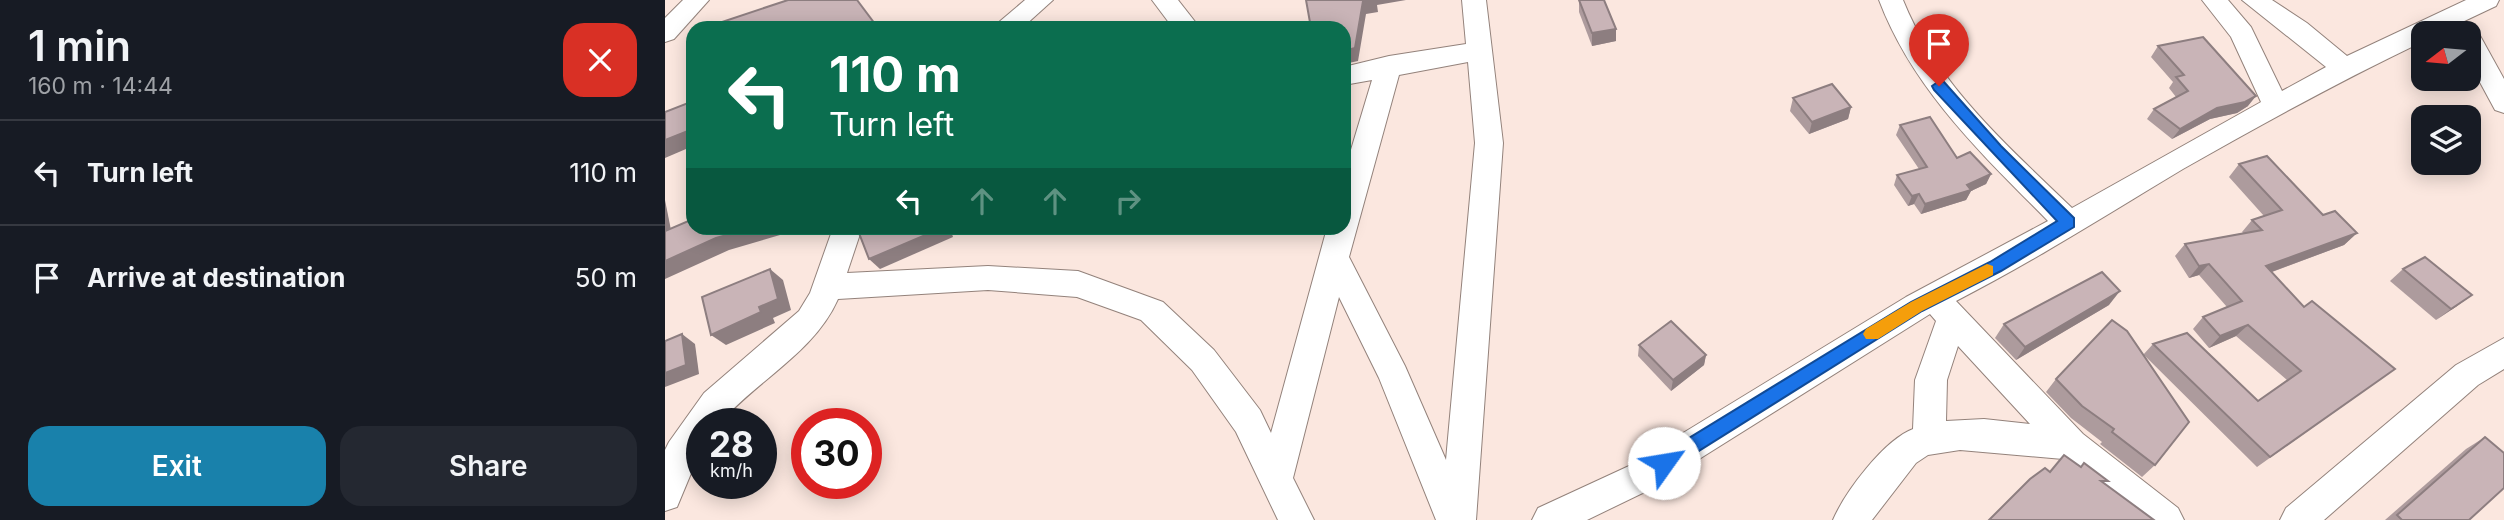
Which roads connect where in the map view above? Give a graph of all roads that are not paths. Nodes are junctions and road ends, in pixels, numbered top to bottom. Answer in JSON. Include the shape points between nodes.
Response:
{"nodes":[{"id":1,"x":682,"y":0,"type":"edge"},
{"id":2,"x":697,"y":0,"type":"edge"},
{"id":3,"x":1041,"y":0,"type":"edge"},
{"id":4,"x":1164,"y":0,"type":"edge"},
{"id":5,"x":1474,"y":0,"type":"edge"},
{"id":6,"x":1891,"y":0,"type":"edge"},
{"id":7,"x":2214,"y":0,"type":"edge"},
{"id":8,"x":2253,"y":0,"type":"edge"},
{"id":9,"x":2487,"y":0,"type":"edge"},
{"id":10,"x":665,"y":4,"type":"edge"},
{"id":11,"x":1014,"y":21,"type":"edge"},
{"id":12,"x":1181,"y":21,"type":"edge"},
{"id":13,"x":2470,"y":21,"type":"edge"},
{"id":14,"x":665,"y":33,"type":"edge"},
{"id":15,"x":2411,"y":46,"type":"edge"},
{"id":16,"x":1478,"y":51,"type":"junction"},
{"id":17,"x":2481,"y":61,"type":"edge"},
{"id":18,"x":1389,"y":65,"type":"junction"},
{"id":19,"x":2345,"y":68,"type":"junction"},
{"id":20,"x":1351,"y":74,"type":"edge"},
{"id":21,"x":2504,"y":103,"type":"edge"},
{"id":22,"x":2276,"y":106,"type":"junction"},
{"id":23,"x":1351,"y":197,"type":"edge"},
{"id":24,"x":2068,"y":222,"type":"junction"},
{"id":25,"x":844,"y":235,"type":"edge"},
{"id":26,"x":1338,"y":242,"type":"edge"},
{"id":27,"x":826,"y":287,"type":"junction"},
{"id":28,"x":1944,"y":307,"type":"junction"},
{"id":29,"x":2504,"y":352,"type":"edge"},
{"id":30,"x":1929,"y":438,"type":"junction"},
{"id":31,"x":2071,"y":444,"type":"junction"},
{"id":32,"x":1276,"y":478,"type":"junction"},
{"id":33,"x":667,"y":481,"type":"edge"},
{"id":34,"x":1296,"y":520,"type":"edge"},
{"id":35,"x":1456,"y":520,"type":"edge"},
{"id":36,"x":1550,"y":520,"type":"edge"},
{"id":37,"x":1851,"y":520,"type":"edge"},
{"id":38,"x":2166,"y":520,"type":"edge"},
{"id":39,"x":2298,"y":520,"type":"edge"}],
"edges":[{"from":1,"to":10,"type":"street"},
{"from":2,"to":14,"type":"street"},
{"from":3,"to":11,"type":"street"},
{"from":4,"to":12,"type":"street"},
{"from":5,"to":16,"type":"street"},
{"from":6,"to":24,"type":"street","via":[[1898,26],[1939,86]]},
{"from":7,"to":22,"type":"street","via":[[2242,33]]},
{"from":8,"to":19,"type":"street"},
{"from":9,"to":13,"type":"street"},
{"from":15,"to":19,"type":"street"},
{"from":16,"to":18,"type":"street"},
{"from":16,"to":35,"type":"street","via":[[1489,143]]},
{"from":17,"to":21,"type":"street"},
{"from":18,"to":20,"type":"street"},
{"from":18,"to":23,"type":"street"},
{"from":19,"to":22,"type":"street"},
{"from":22,"to":24,"type":"street"},
{"from":24,"to":28,"type":"street","via":[[1996,266]]},
{"from":25,"to":27,"type":"street"},
{"from":26,"to":32,"type":"street"},
{"from":26,"to":35,"type":"street"},
{"from":27,"to":32,"type":"street","via":[[988,278],[1078,284],[1152,311],[1203,360],[1248,421]]},
{"from":27,"to":33,"type":"street","via":[[816,312],[796,335],[720,397],[688,435]]},
{"from":28,"to":30,"type":"street","via":[[1931,380]]},
{"from":28,"to":31,"type":"street"},
{"from":28,"to":36,"type":"street","via":[[1641,477]]},
{"from":29,"to":39,"type":"street","via":[[2467,375]]},
{"from":30,"to":31,"type":"street","via":[[1963,434]]},
{"from":30,"to":37,"type":"street","via":[[1906,450]]},
{"from":31,"to":38,"type":"street"},
{"from":32,"to":34,"type":"street"}]}
